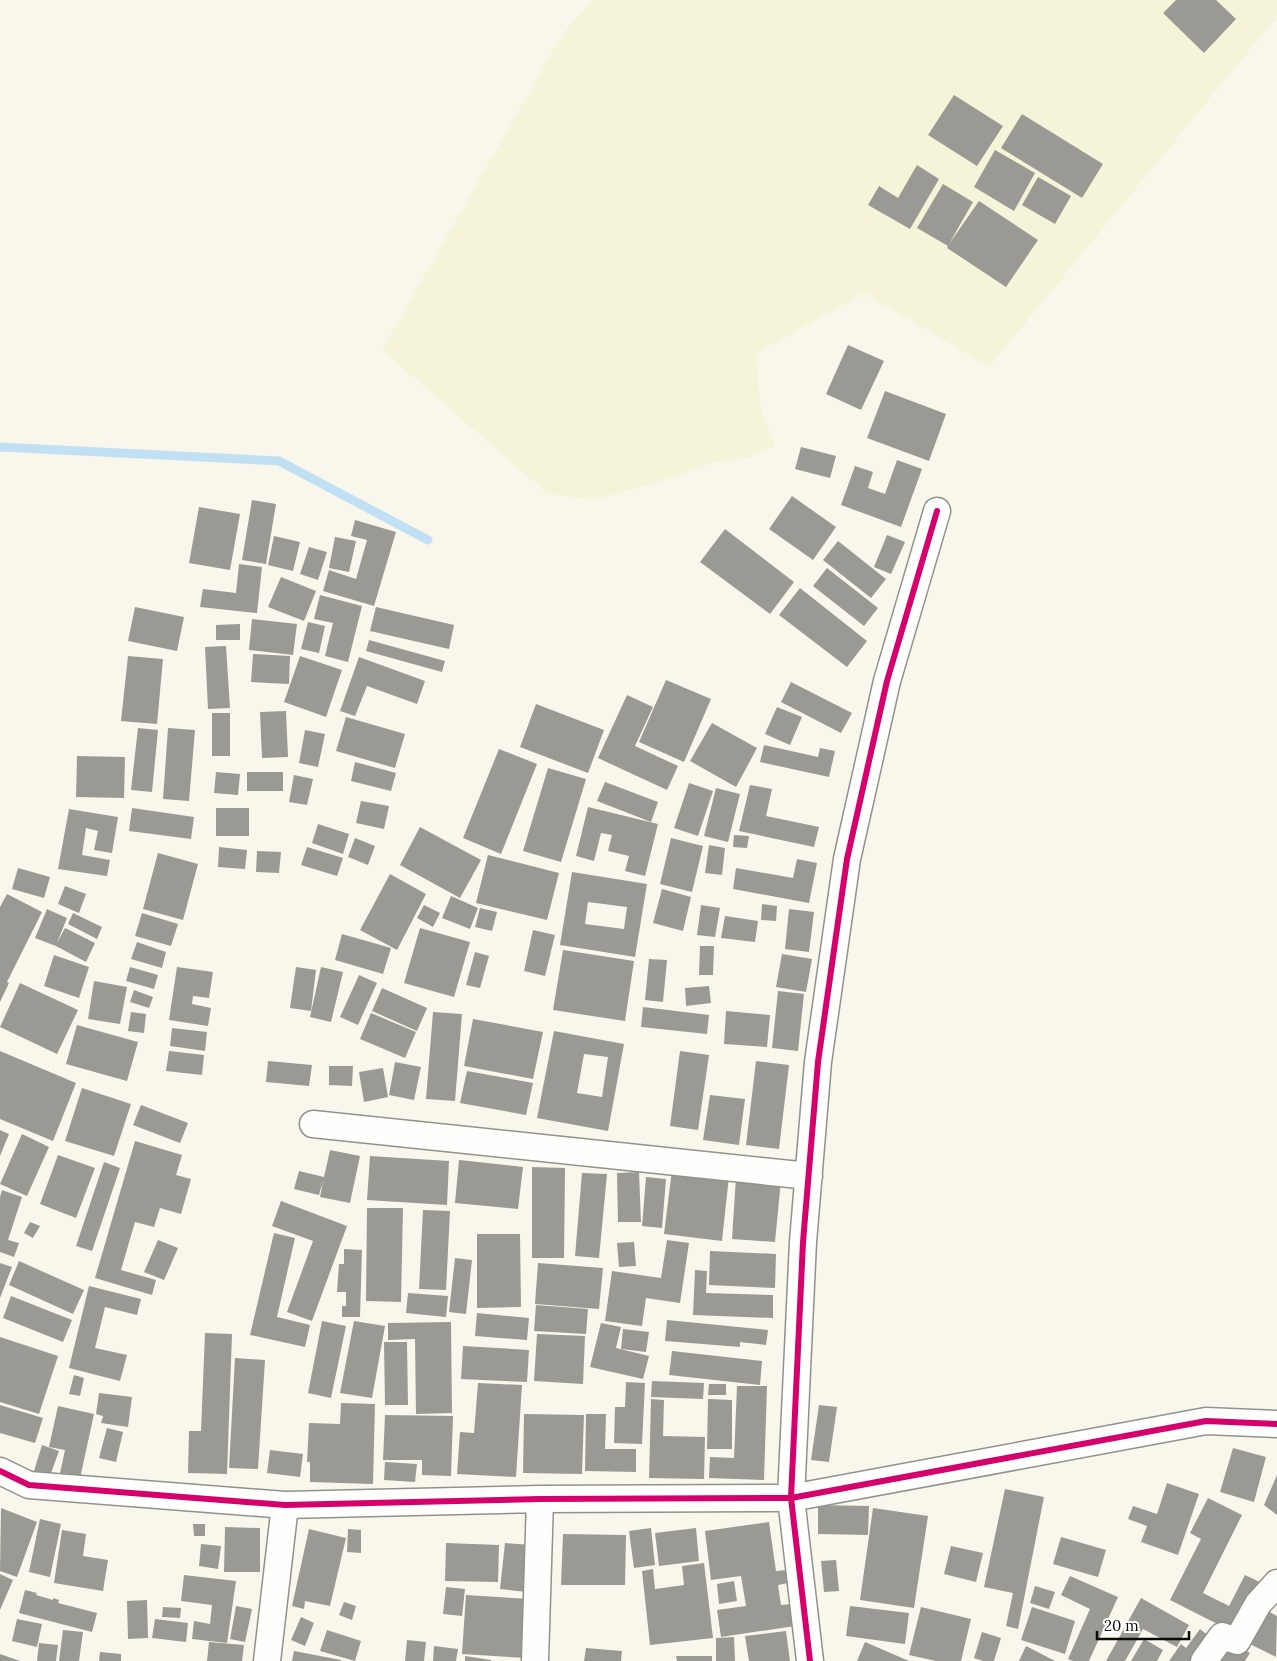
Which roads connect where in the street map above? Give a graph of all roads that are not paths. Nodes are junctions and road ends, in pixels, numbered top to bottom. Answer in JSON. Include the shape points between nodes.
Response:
{"nodes":[{"id":1,"x":936,"y":511,"type":"dead end"},
{"id":2,"x":313,"y":1124,"type":"dead end"},
{"id":3,"x":809,"y":1176,"type":"junction"},
{"id":4,"x":1277,"y":1424,"type":"edge"},
{"id":5,"x":0,"y":1471,"type":"edge"},
{"id":6,"x":791,"y":1498,"type":"junction"},
{"id":7,"x":540,"y":1499,"type":"junction"},
{"id":8,"x":285,"y":1505,"type":"junction"},
{"id":9,"x":1277,"y":1583,"type":"edge"},
{"id":10,"x":267,"y":1661,"type":"edge"},
{"id":11,"x":535,"y":1661,"type":"edge"},
{"id":12,"x":810,"y":1661,"type":"edge"},
{"id":13,"x":1204,"y":1661,"type":"edge"}],
"edges":[{"from":1,"to":3,"type":"street","via":[[887,681],[847,859],[818,1062]]},
{"from":2,"to":3,"type":"street"},
{"from":3,"to":6,"type":"street"},
{"from":4,"to":6,"type":"street","via":[[1206,1421]]},
{"from":5,"to":8,"type":"street","via":[[29,1485]]},
{"from":6,"to":7,"type":"street"},
{"from":6,"to":12,"type":"street"},
{"from":7,"to":8,"type":"street"},
{"from":7,"to":11,"type":"street"},
{"from":8,"to":10,"type":"street"},
{"from":9,"to":13,"type":"street","via":[[1258,1604],[1237,1641],[1222,1636]]}]}
